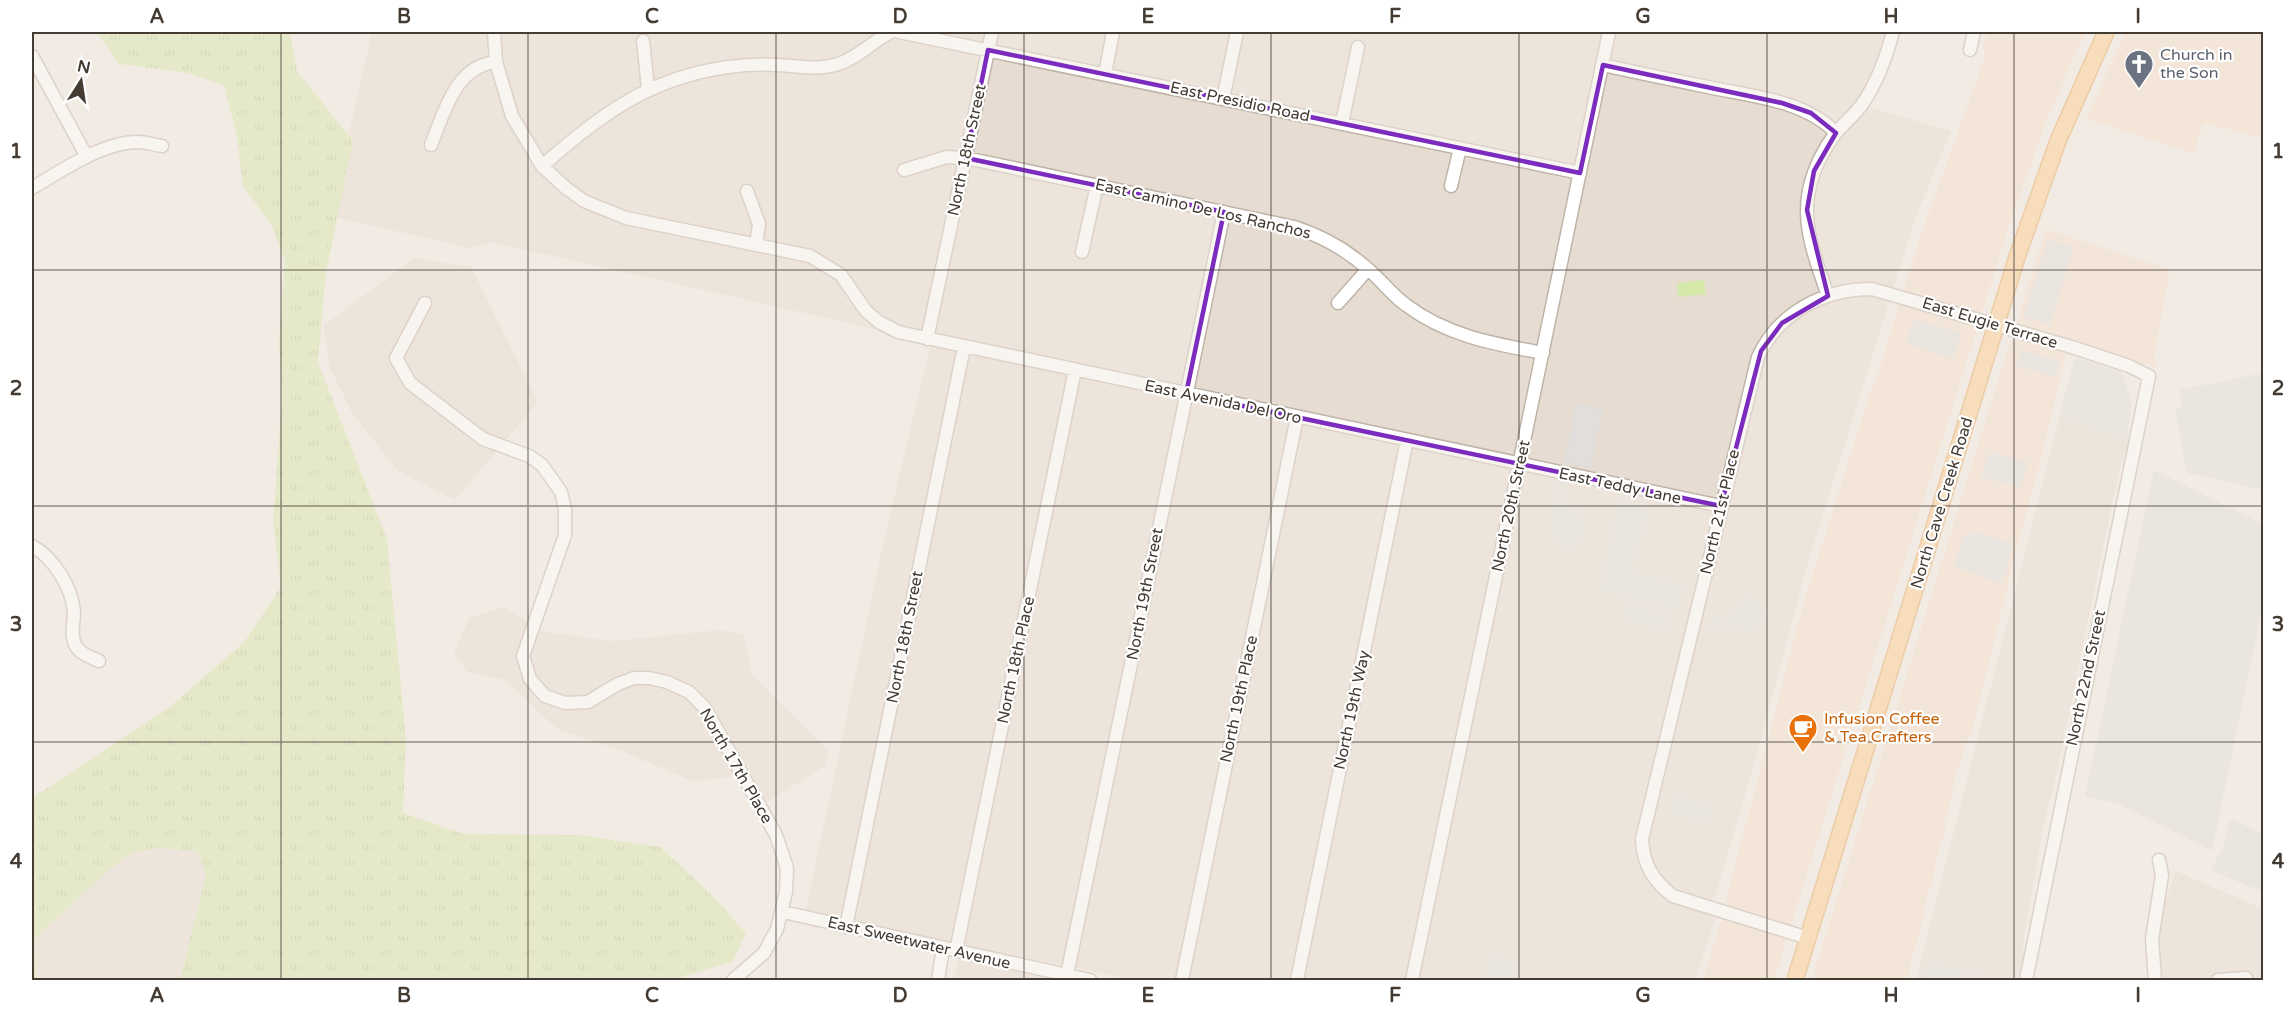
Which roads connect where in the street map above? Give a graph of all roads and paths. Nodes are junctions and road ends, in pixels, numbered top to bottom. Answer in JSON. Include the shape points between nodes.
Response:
{"nodes":[{"id":1,"x":494,"y":32,"type":"edge"},
{"id":2,"x":891,"y":32,"type":"edge"},
{"id":3,"x":899,"y":32,"type":"edge"},
{"id":4,"x":992,"y":32,"type":"edge"},
{"id":5,"x":1113,"y":32,"type":"edge"},
{"id":6,"x":1237,"y":32,"type":"edge"},
{"id":7,"x":1609,"y":32,"type":"edge"},
{"id":8,"x":1893,"y":32,"type":"edge"},
{"id":9,"x":1974,"y":32,"type":"edge"},
{"id":10,"x":2106,"y":32,"type":"edge"},
{"id":11,"x":643,"y":41,"type":"dead end"},
{"id":12,"x":1358,"y":47,"type":"dead end"},
{"id":13,"x":988,"y":50,"type":"junction"},
{"id":14,"x":1970,"y":50,"type":"dead end"},
{"id":15,"x":32,"y":56,"type":"edge"},
{"id":16,"x":496,"y":62,"type":"junction"},
{"id":17,"x":1603,"y":65,"type":"junction"},
{"id":18,"x":1105,"y":74,"type":"junction"},
{"id":19,"x":648,"y":89,"type":"junction"},
{"id":20,"x":1223,"y":99,"type":"junction"},
{"id":21,"x":1342,"y":123,"type":"junction"},
{"id":22,"x":1836,"y":132,"type":"junction"},
{"id":23,"x":431,"y":145,"type":"dead end"},
{"id":24,"x":162,"y":146,"type":"dead end"},
{"id":25,"x":1460,"y":148,"type":"junction"},
{"id":26,"x":87,"y":157,"type":"junction"},
{"id":27,"x":966,"y":158,"type":"junction"},
{"id":28,"x":542,"y":166,"type":"junction"},
{"id":29,"x":904,"y":170,"type":"dead end"},
{"id":30,"x":1580,"y":173,"type":"junction"},
{"id":31,"x":1097,"y":185,"type":"junction"},
{"id":32,"x":1451,"y":186,"type":"dead end"},
{"id":33,"x":32,"y":188,"type":"edge"},
{"id":34,"x":747,"y":191,"type":"dead end"},
{"id":35,"x":1224,"y":212,"type":"junction"},
{"id":36,"x":756,"y":245,"type":"junction"},
{"id":37,"x":1082,"y":252,"type":"dead end"},
{"id":38,"x":1368,"y":269,"type":"junction"},
{"id":39,"x":1828,"y":296,"type":"junction"},
{"id":40,"x":424,"y":303,"type":"dead end"},
{"id":41,"x":1338,"y":303,"type":"dead end"},
{"id":42,"x":1997,"y":326,"type":"junction"},
{"id":43,"x":927,"y":339,"type":"junction"},
{"id":44,"x":964,"y":347,"type":"junction"},
{"id":45,"x":1544,"y":353,"type":"junction"},
{"id":46,"x":1076,"y":370,"type":"junction"},
{"id":47,"x":2150,"y":375,"type":"joint"},
{"id":48,"x":1186,"y":394,"type":"junction"},
{"id":49,"x":1297,"y":417,"type":"junction"},
{"id":50,"x":1407,"y":440,"type":"junction"},
{"id":51,"x":1519,"y":465,"type":"junction"},
{"id":52,"x":1721,"y":506,"type":"junction"},
{"id":53,"x":32,"y":546,"type":"edge"},
{"id":54,"x":99,"y":661,"type":"dead end"},
{"id":55,"x":2159,"y":860,"type":"dead end"},
{"id":56,"x":783,"y":912,"type":"junction"},
{"id":57,"x":846,"y":927,"type":"junction"},
{"id":58,"x":1808,"y":938,"type":"junction"},
{"id":59,"x":950,"y":950,"type":"junction"},
{"id":60,"x":1067,"y":975,"type":"junction"},
{"id":61,"x":2246,"y":978,"type":"dead end"},
{"id":62,"x":1083,"y":980,"type":"edge"},
{"id":63,"x":733,"y":981,"type":"edge"},
{"id":64,"x":938,"y":981,"type":"edge"},
{"id":65,"x":1182,"y":981,"type":"edge"},
{"id":66,"x":1297,"y":981,"type":"edge"},
{"id":67,"x":1412,"y":981,"type":"edge"},
{"id":68,"x":1795,"y":981,"type":"edge"},
{"id":69,"x":2026,"y":981,"type":"edge"},
{"id":70,"x":2155,"y":981,"type":"edge"},
{"id":71,"x":2218,"y":981,"type":"edge"}],
"edges":[{"from":1,"to":16,"type":"street","name":"East Avenida Del Oro"},
{"from":2,"to":19,"type":"street","via":[[856,56],[827,67],[730,67]]},
{"from":3,"to":13,"type":"street","name":"East Presidio Road"},
{"from":4,"to":13,"type":"street","name":"North 18th Street"},
{"from":5,"to":18,"type":"street"},
{"from":6,"to":20,"type":"street"},
{"from":7,"to":17,"type":"street","name":"North 20th Street"},
{"from":8,"to":22,"type":"street","via":[[1876,82],[1850,120]]},
{"from":9,"to":14,"type":"street"},
{"from":10,"to":42,"type":"main road","name":"North Cave Creek Road","via":[[2052,157]]},
{"from":11,"to":19,"type":"street"},
{"from":12,"to":21,"type":"street"},
{"from":13,"to":18,"type":"street","name":"East Presidio Road"},
{"from":13,"to":27,"type":"street","name":"North 18th Street"},
{"from":15,"to":26,"type":"street"},
{"from":16,"to":23,"type":"street","via":[[477,66],[459,84],[450,96]]},
{"from":16,"to":28,"type":"street","name":"East Avenida Del Oro","via":[[512,116]]},
{"from":17,"to":22,"type":"street","via":[[1782,103],[1810,113]]},
{"from":17,"to":30,"type":"street","name":"North 20th Street"},
{"from":18,"to":20,"type":"street","name":"East Presidio Road"},
{"from":19,"to":28,"type":"street","via":[[601,117]]},
{"from":20,"to":21,"type":"street","name":"East Presidio Road"},
{"from":21,"to":25,"type":"street","name":"East Presidio Road"},
{"from":22,"to":39,"type":"street","via":[[1814,171],[1807,210],[1808,231]]},
{"from":24,"to":26,"type":"street","via":[[137,142]]},
{"from":25,"to":30,"type":"street","name":"East Presidio Road"},
{"from":25,"to":32,"type":"street"},
{"from":26,"to":33,"type":"street"},
{"from":27,"to":29,"type":"street","name":"East Camino De Los Ranchos","via":[[947,158]]},
{"from":27,"to":31,"type":"street","name":"East Camino De Los Ranchos"},
{"from":27,"to":43,"type":"street","name":"North 18th Street"},
{"from":28,"to":36,"type":"street","name":"East Avenida Del Oro","via":[[584,201],[626,218]]},
{"from":30,"to":45,"type":"street","name":"North 20th Street"},
{"from":31,"to":35,"type":"street","name":"East Camino De Los Ranchos"},
{"from":31,"to":37,"type":"street"},
{"from":34,"to":36,"type":"street","via":[[759,224]]},
{"from":35,"to":38,"type":"street","name":"East Camino De Los Ranchos","via":[[1321,237]]},
{"from":35,"to":48,"type":"street","name":"North 19th Street"},
{"from":36,"to":43,"type":"street","name":"East Avenida Del Oro","via":[[810,256],[841,275],[866,311],[879,322],[898,332]]},
{"from":38,"to":41,"type":"street"},
{"from":38,"to":45,"type":"street","name":"East Camino De Los Ranchos","via":[[1404,304],[1444,329],[1468,338]]},
{"from":39,"to":42,"type":"street","name":"East Eugie Terrace","via":[[1852,289],[1872,289]]},
{"from":39,"to":52,"type":"street","name":"North 21st Place","via":[[1804,306],[1782,323],[1761,351]]},
{"from":40,"to":56,"type":"street","name":"North 17th Place","via":[[396,358],[410,383],[483,439],[542,465],[561,492],[565,535],[523,656],[530,679],[546,696],[565,703],[588,702],[634,678],[667,682],[689,692],[705,708],[776,835],[786,868]]},
{"from":42,"to":47,"type":"street","name":"East Eugie Terrace"},
{"from":42,"to":58,"type":"main road","name":"North Cave Creek Road"},
{"from":43,"to":44,"type":"street","name":"East Avenida Del Oro"},
{"from":44,"to":46,"type":"street","name":"East Avenida Del Oro"},
{"from":44,"to":57,"type":"street","name":"North 18th Street"},
{"from":45,"to":51,"type":"street","name":"North 20th Street"},
{"from":46,"to":48,"type":"street","name":"East Avenida Del Oro"},
{"from":46,"to":59,"type":"street","name":"North 18th Place"},
{"from":47,"to":69,"type":"street","name":"North 22nd Street"},
{"from":48,"to":49,"type":"street","name":"East Avenida Del Oro"},
{"from":48,"to":60,"type":"street","name":"North 19th Street"},
{"from":49,"to":50,"type":"street","name":"East Avenida Del Oro"},
{"from":49,"to":65,"type":"street","name":"North 19th Place"},
{"from":50,"to":51,"type":"street","name":"East Avenida Del Oro"},
{"from":50,"to":66,"type":"street","name":"North 19th Way"},
{"from":51,"to":52,"type":"street","name":"East Teddy Lane"},
{"from":51,"to":67,"type":"street","name":"North 20th Street"},
{"from":52,"to":58,"type":"street","name":"North 21st Place","via":[[1642,839],[1643,856],[1650,873],[1673,896]]},
{"from":53,"to":54,"type":"street","via":[[52,562],[68,589],[74,611],[73,640],[79,650]]},
{"from":55,"to":70,"type":"street","via":[[2162,875],[2152,939]]},
{"from":56,"to":57,"type":"street","name":"East Sweetwater Avenue"},
{"from":56,"to":63,"type":"street","name":"North 17th Place","via":[[764,953]]},
{"from":57,"to":59,"type":"street","name":"East Sweetwater Avenue"},
{"from":58,"to":68,"type":"main road","name":"North Cave Creek Road"},
{"from":59,"to":60,"type":"street","name":"East Sweetwater Avenue"},
{"from":59,"to":64,"type":"street","name":"North 18th Place"},
{"from":60,"to":62,"type":"street","name":"East Sweetwater Avenue"},
{"from":61,"to":71,"type":"street"}]}
